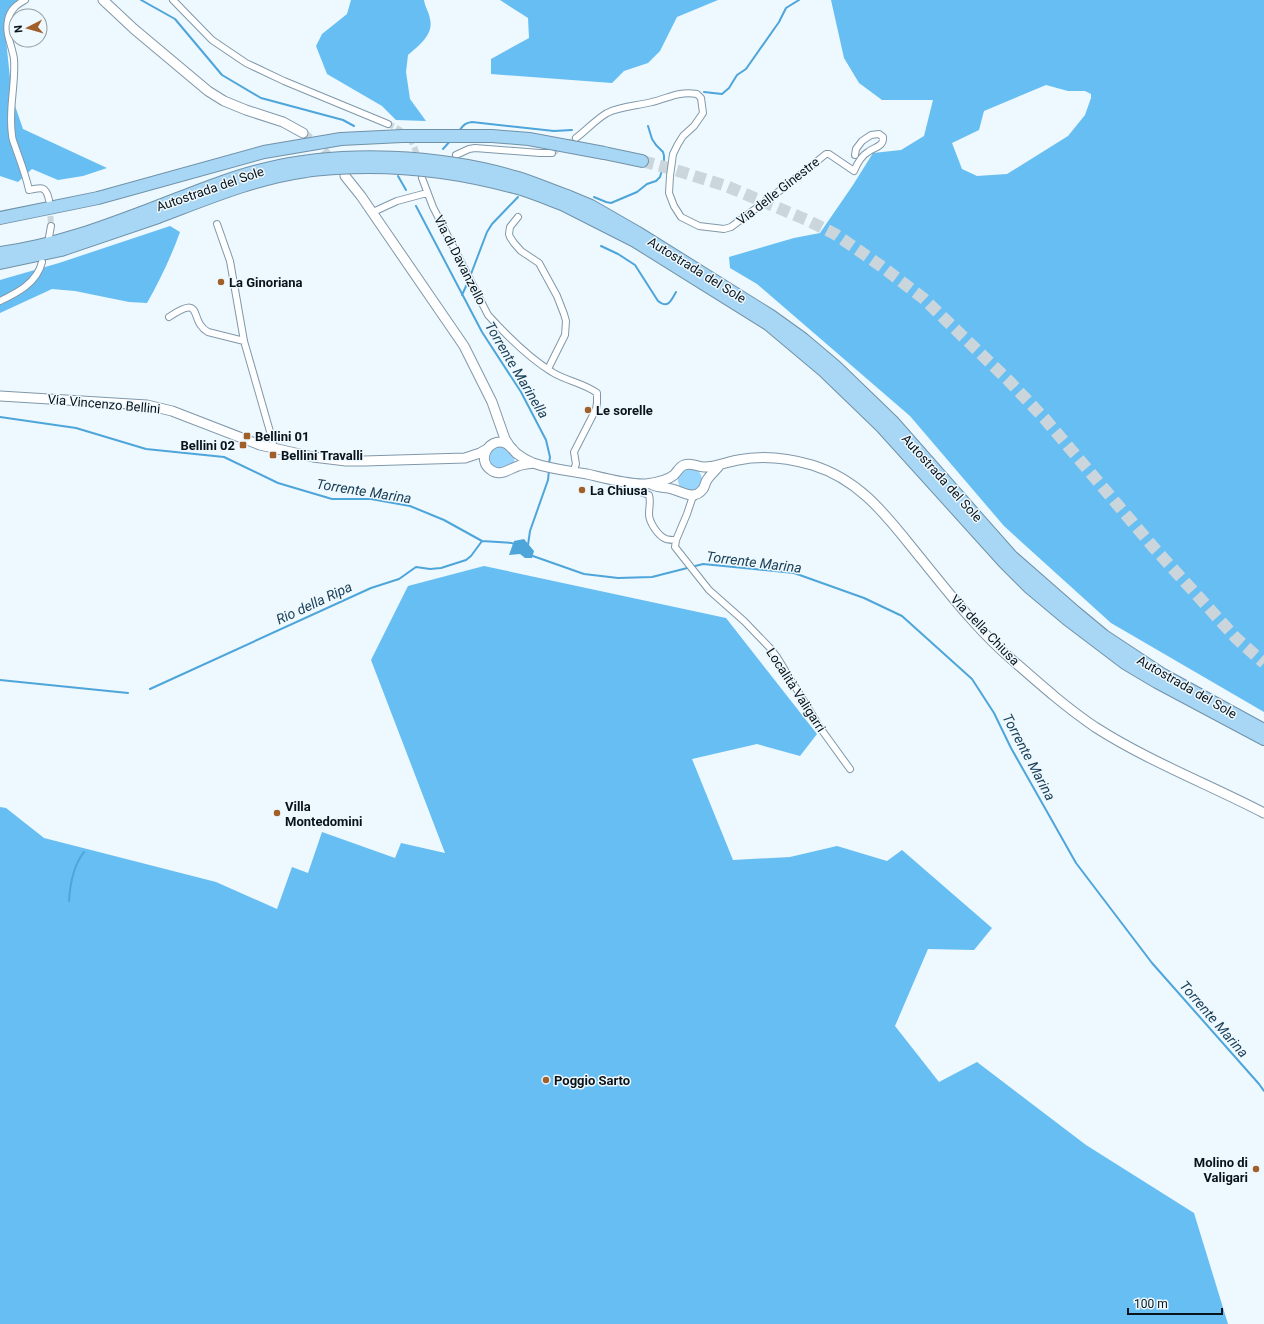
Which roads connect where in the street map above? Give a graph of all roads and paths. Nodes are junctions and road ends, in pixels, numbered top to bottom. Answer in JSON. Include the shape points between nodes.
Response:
{"nodes":[{"id":1,"x":25,"y":0,"type":"edge"},
{"id":2,"x":103,"y":0,"type":"edge"},
{"id":3,"x":173,"y":0,"type":"edge"},
{"id":4,"x":388,"y":124,"type":"tunnel mouth"},
{"id":5,"x":303,"y":133,"type":"tunnel mouth"},
{"id":6,"x":576,"y":138,"type":"tunnel mouth"},
{"id":7,"x":552,"y":153,"type":"tunnel mouth"},
{"id":8,"x":456,"y":155,"type":"dead end"},
{"id":9,"x":855,"y":155,"type":"dead end"},
{"id":10,"x":642,"y":161,"type":"tunnel mouth"},
{"id":11,"x":345,"y":176,"type":"dead end"},
{"id":12,"x":422,"y":178,"type":"dead end"},
{"id":13,"x":427,"y":193,"type":"junction"},
{"id":14,"x":49,"y":200,"type":"tunnel mouth"},
{"id":15,"x":156,"y":212,"type":"junction"},
{"id":16,"x":373,"y":212,"type":"junction"},
{"id":17,"x":518,"y":217,"type":"dead end"},
{"id":18,"x":0,"y":218,"type":"edge"},
{"id":19,"x":217,"y":224,"type":"dead end"},
{"id":20,"x":51,"y":226,"type":"tunnel mouth"},
{"id":21,"x":49,"y":237,"type":"dead end"},
{"id":22,"x":0,"y":253,"type":"edge"},
{"id":23,"x":42,"y":262,"type":"dead end"},
{"id":24,"x":0,"y":263,"type":"edge"},
{"id":25,"x":0,"y":301,"type":"edge"},
{"id":26,"x":169,"y":317,"type":"dead end"},
{"id":27,"x":244,"y":341,"type":"junction"},
{"id":28,"x":548,"y":369,"type":"junction"},
{"id":29,"x":0,"y":396,"type":"edge"},
{"id":30,"x":498,"y":420,"type":"junction"},
{"id":31,"x":490,"y":446,"type":"junction"},
{"id":32,"x":511,"y":448,"type":"junction"},
{"id":33,"x":272,"y":449,"type":"junction"},
{"id":34,"x":465,"y":458,"type":"junction"},
{"id":35,"x":536,"y":464,"type":"junction"},
{"id":36,"x":718,"y":466,"type":"junction"},
{"id":37,"x":700,"y":467,"type":"junction"},
{"id":38,"x":488,"y":468,"type":"junction"},
{"id":39,"x":510,"y":470,"type":"junction"},
{"id":40,"x":573,"y":472,"type":"junction"},
{"id":41,"x":675,"y":474,"type":"junction"},
{"id":42,"x":706,"y":482,"type":"junction"},
{"id":43,"x":634,"y":483,"type":"junction"},
{"id":44,"x":650,"y":484,"type":"junction"},
{"id":45,"x":682,"y":493,"type":"junction"},
{"id":46,"x":696,"y":494,"type":"junction"},
{"id":47,"x":689,"y":506,"type":"junction"},
{"id":48,"x":676,"y":540,"type":"junction"},
{"id":49,"x":1264,"y":736,"type":"edge"},
{"id":50,"x":850,"y":769,"type":"dead end"},
{"id":51,"x":1264,"y":813,"type":"edge"}],
"edges":[{"from":1,"to":14,"type":"street","via":[[11,11],[7,25],[14,58],[12,136],[26,176],[28,190],[44,189]]},
{"from":2,"to":5,"type":"main road","via":[[208,91],[224,101],[283,122]]},
{"from":3,"to":4,"type":"street","via":[[212,40],[246,63]]},
{"from":6,"to":9,"type":"street","name":"Via delle Ginestre","via":[[608,112],[679,93],[697,94],[701,98],[703,113],[683,136],[673,154],[669,193],[681,218],[699,226],[726,228],[780,192],[826,154],[854,171],[868,152],[883,142],[883,137],[879,134],[869,136],[857,145]]},
{"from":7,"to":8,"type":"street","via":[[485,148],[469,149]]},
{"from":10,"to":18,"type":"highway","name":"Autostrada del Sole","bridge":true,"via":[[529,139],[492,136],[341,139],[264,152],[98,198]]},
{"from":11,"to":16,"type":"main road"},
{"from":12,"to":13,"type":"street","name":"Via di Davanzello"},
{"from":13,"to":16,"type":"street"},
{"from":13,"to":28,"type":"street","name":"Via di Davanzello","via":[[488,315]]},
{"from":15,"to":22,"type":"highway","name":"Autostrada del Sole","via":[[33,248]]},
{"from":15,"to":24,"type":"highway","name":"Autostrada del Sole","via":[[61,250]]},
{"from":15,"to":49,"type":"highway","name":"Autostrada del Sole","bridge":true,"via":[[269,178],[306,170],[362,167],[412,168],[461,174],[564,200],[768,324],[824,371],[882,427],[1004,562],[1067,619],[1101,640],[1125,663],[1156,682]]},
{"from":16,"to":30,"type":"main road","via":[[464,346],[492,402]]},
{"from":17,"to":28,"type":"street","via":[[510,227],[510,237],[521,251],[539,263],[557,296],[566,320],[565,335]]},
{"from":19,"to":27,"type":"street","via":[[230,261]]},
{"from":20,"to":21,"type":"street"},
{"from":23,"to":25,"type":"street","via":[[30,283]]},
{"from":26,"to":27,"type":"street","via":[[180,310],[192,307],[200,324],[208,332]]},
{"from":27,"to":33,"type":"street","via":[[273,442]]},
{"from":28,"to":40,"type":"street","name":"Via di Davanzello","via":[[597,393],[596,409],[574,452],[576,464]]},
{"from":29,"to":33,"type":"main road","name":"Via Vincenzo Bellini","via":[[147,405],[172,411]]},
{"from":30,"to":31,"type":"main road","via":[[497,432]]},
{"from":30,"to":32,"type":"main road","via":[[504,439]]},
{"from":31,"to":32,"type":"main road","name":"Via della Chiusa","via":[[501,442]]},
{"from":31,"to":34,"type":"main road","name":"Via Vincenzo Bellini"},
{"from":31,"to":38,"type":"main road","via":[[484,456]]},
{"from":32,"to":35,"type":"main road","name":"Via della Chiusa","via":[[521,457]]},
{"from":32,"to":39,"type":"main road","via":[[515,459]]},
{"from":33,"to":34,"type":"main road","name":"Via Vincenzo Bellini","via":[[346,461]]},
{"from":34,"to":38,"type":"main road","name":"Via Vincenzo Bellini"},
{"from":35,"to":39,"type":"main road","name":"Via della Chiusa","via":[[520,465]]},
{"from":35,"to":40,"type":"main road","name":"Via della Chiusa"},
{"from":36,"to":37,"type":"main road","name":"Via della Chiusa"},
{"from":36,"to":42,"type":"main road"},
{"from":36,"to":51,"type":"main road","name":"Via della Chiusa","via":[[747,458],[785,459],[812,465],[851,484],[875,504],[967,615],[1000,649],[1079,716],[1142,754]]},
{"from":37,"to":41,"type":"main road","name":"Via della Chiusa","via":[[684,465]]},
{"from":37,"to":42,"type":"main road"},
{"from":38,"to":39,"type":"main road","name":"Via della Chiusa","via":[[498,473]]},
{"from":40,"to":43,"type":"main road","name":"Via della Chiusa"},
{"from":41,"to":44,"type":"main road","name":"Via della Chiusa","via":[[666,480]]},
{"from":41,"to":45,"type":"main road","via":[[674,482]]},
{"from":42,"to":46,"type":"main road"},
{"from":43,"to":44,"type":"main road","name":"Via della Chiusa"},
{"from":43,"to":48,"type":"street","via":[[635,490],[650,497],[648,515],[652,525],[666,539]]},
{"from":44,"to":45,"type":"main road","name":"Via della Chiusa"},
{"from":45,"to":46,"type":"main road","name":"Via della Chiusa"},
{"from":45,"to":47,"type":"street"},
{"from":46,"to":47,"type":"street"},
{"from":47,"to":48,"type":"street"},
{"from":48,"to":50,"type":"street","name":"Località Valigarri","via":[[675,547],[702,582],[744,621],[777,657],[821,729]]}]}
